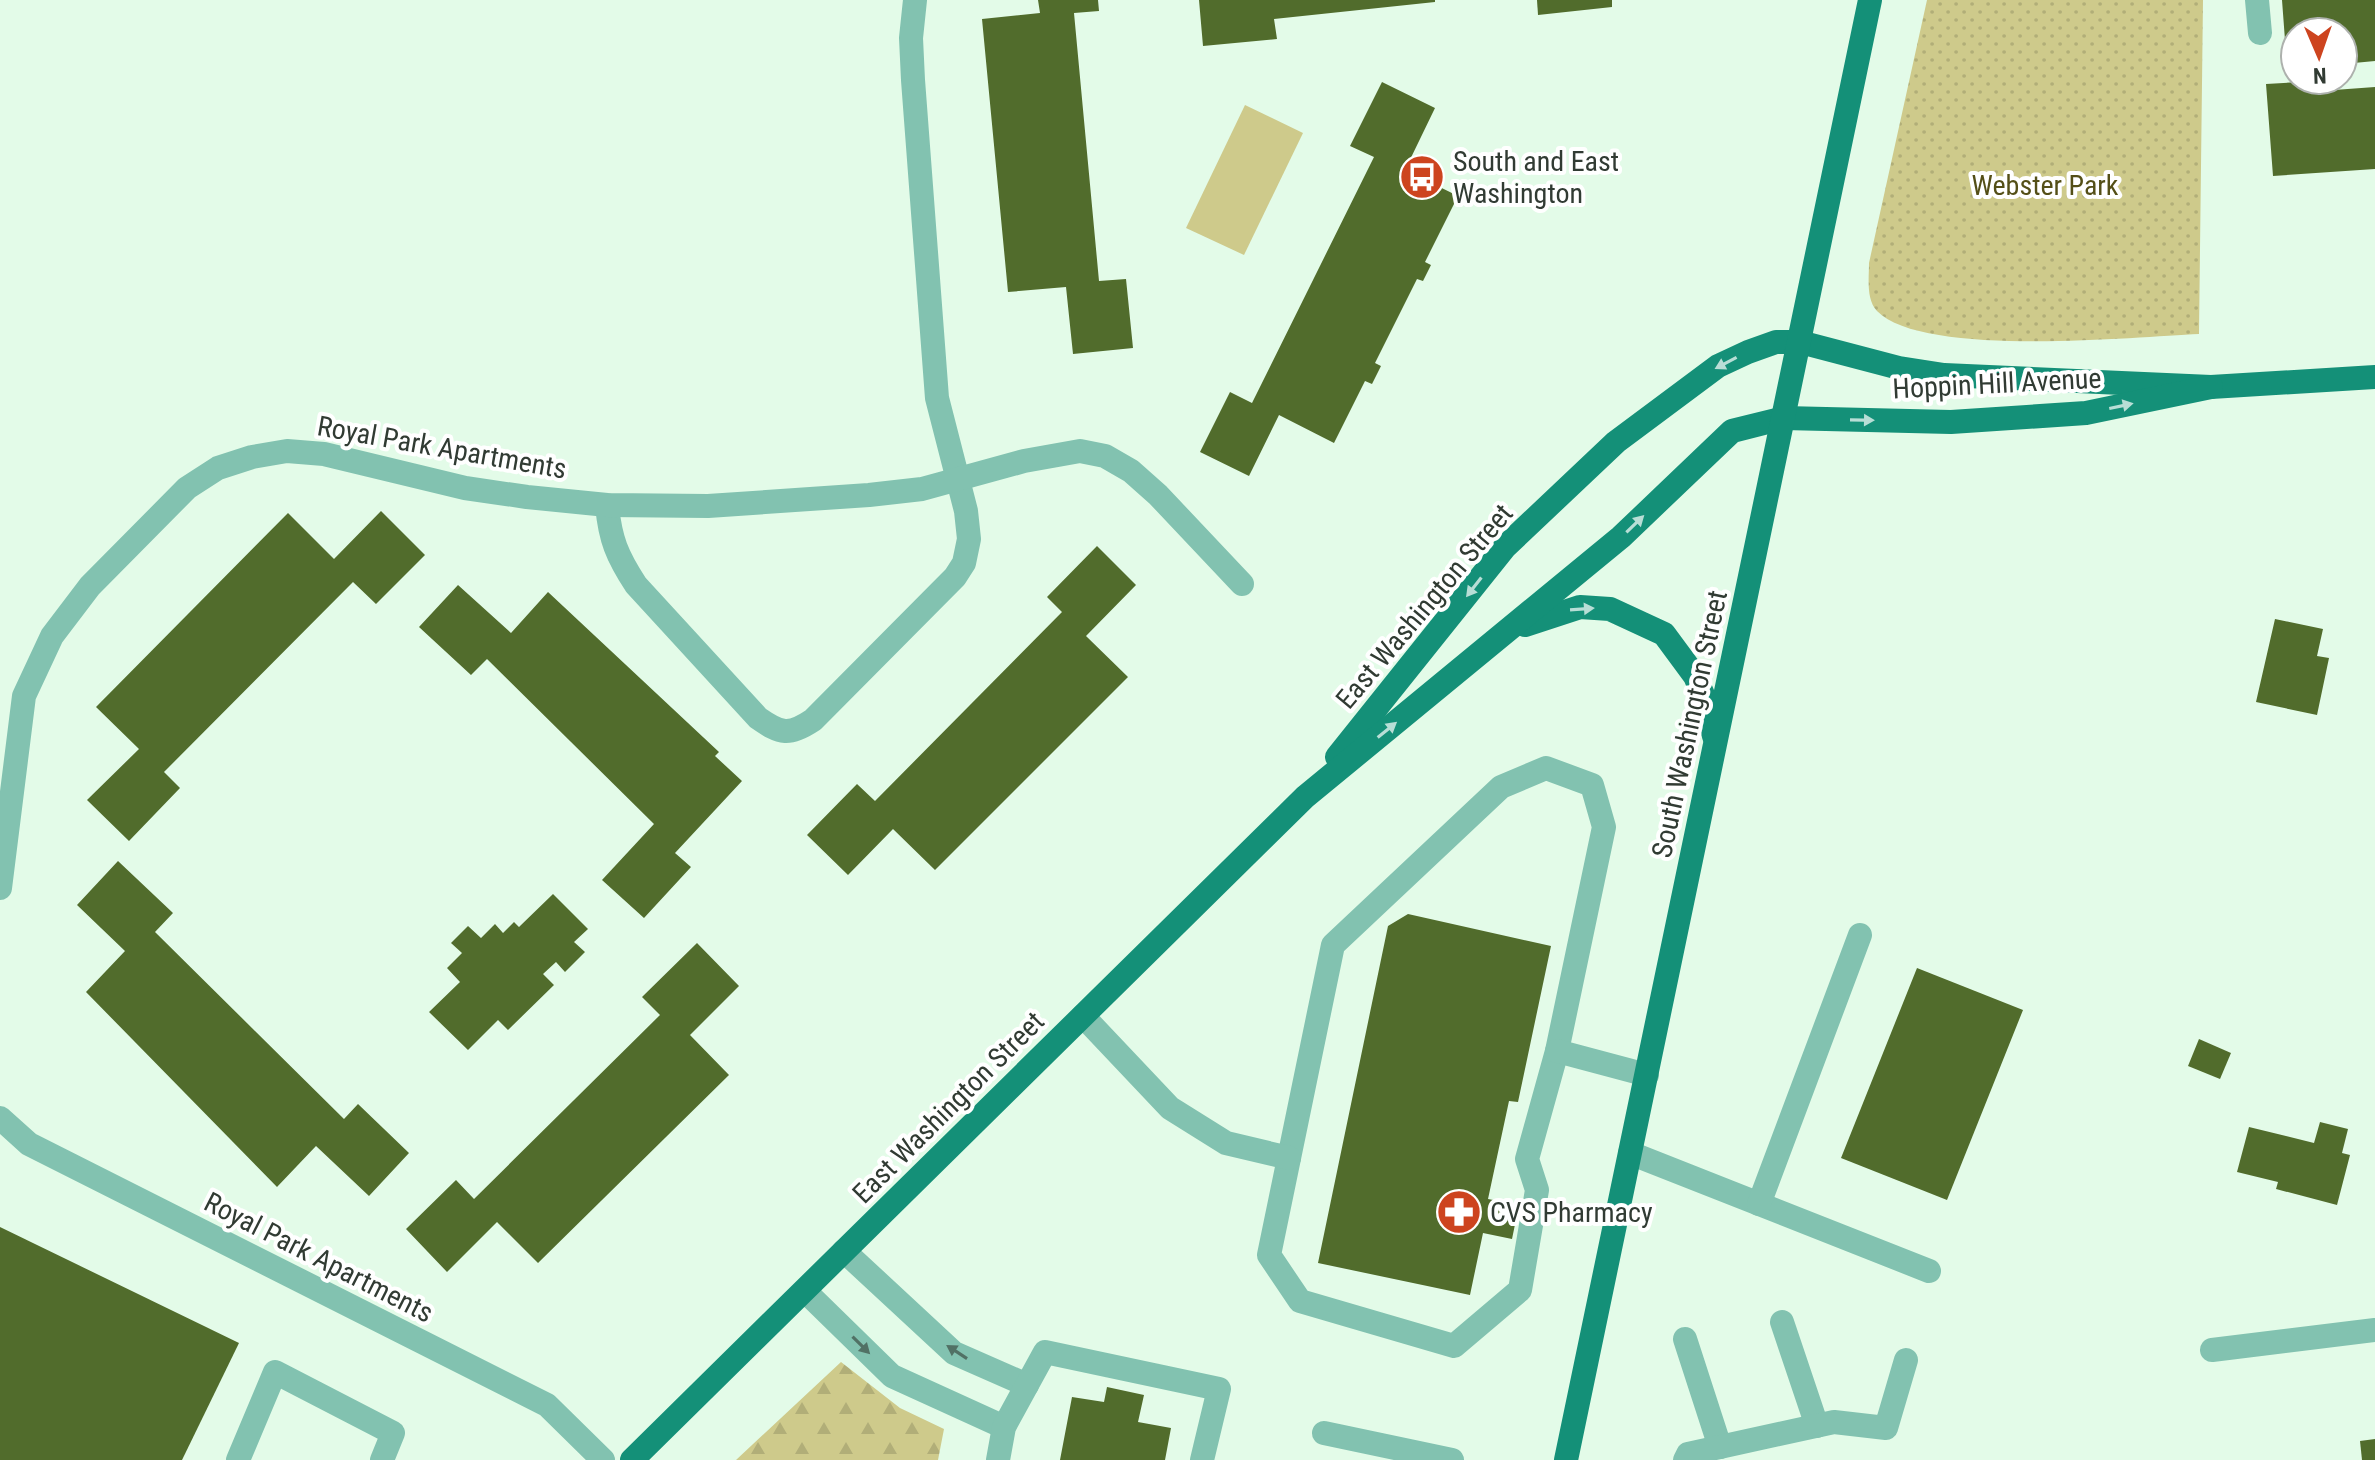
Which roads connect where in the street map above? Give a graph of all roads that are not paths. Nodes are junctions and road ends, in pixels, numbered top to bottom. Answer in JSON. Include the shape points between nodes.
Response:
{"nodes":[{"id":1,"x":915,"y":0,"type":"edge"},
{"id":2,"x":1870,"y":0,"type":"edge"},
{"id":3,"x":2257,"y":0,"type":"edge"},
{"id":4,"x":2260,"y":33,"type":"dead end"},
{"id":5,"x":1800,"y":342,"type":"junction"},
{"id":6,"x":2375,"y":377,"type":"edge"},
{"id":7,"x":2211,"y":387,"type":"junction"},
{"id":8,"x":1784,"y":418,"type":"junction"},
{"id":9,"x":958,"y":480,"type":"junction"},
{"id":10,"x":607,"y":505,"type":"junction"},
{"id":11,"x":1242,"y":584,"type":"dead end"},
{"id":12,"x":1508,"y":631,"type":"junction"},
{"id":13,"x":1716,"y":744,"type":"junction"},
{"id":14,"x":1305,"y":797,"type":"junction"},
{"id":15,"x":0,"y":888,"type":"edge"},
{"id":16,"x":1860,"y":935,"type":"dead end"},
{"id":17,"x":1083,"y":1016,"type":"junction"},
{"id":18,"x":1557,"y":1051,"type":"junction"},
{"id":19,"x":1647,"y":1075,"type":"junction"},
{"id":20,"x":0,"y":1118,"type":"edge"},
{"id":21,"x":1630,"y":1153,"type":"junction"},
{"id":22,"x":1289,"y":1158,"type":"junction"},
{"id":23,"x":1759,"y":1204,"type":"junction"},
{"id":24,"x":844,"y":1251,"type":"junction"},
{"id":25,"x":1929,"y":1271,"type":"dead end"},
{"id":26,"x":805,"y":1291,"type":"junction"},
{"id":27,"x":1782,"y":1322,"type":"dead end"},
{"id":28,"x":2375,"y":1330,"type":"edge"},
{"id":29,"x":1685,"y":1339,"type":"dead end"},
{"id":30,"x":2212,"y":1350,"type":"dead end"},
{"id":31,"x":1906,"y":1360,"type":"dead end"},
{"id":32,"x":1027,"y":1385,"type":"junction"},
{"id":33,"x":1817,"y":1426,"type":"junction"},
{"id":34,"x":1004,"y":1427,"type":"junction"},
{"id":35,"x":1324,"y":1433,"type":"dead end"},
{"id":36,"x":1720,"y":1447,"type":"junction"},
{"id":37,"x":1446,"y":1459,"type":"edge"},
{"id":38,"x":1570,"y":1459,"type":"edge"},
{"id":39,"x":238,"y":1460,"type":"edge"},
{"id":40,"x":382,"y":1460,"type":"edge"},
{"id":41,"x":603,"y":1460,"type":"edge"},
{"id":42,"x":632,"y":1460,"type":"edge"},
{"id":43,"x":998,"y":1460,"type":"edge"},
{"id":44,"x":1202,"y":1460,"type":"edge"},
{"id":45,"x":1685,"y":1460,"type":"edge"}],
"edges":[{"from":1,"to":9,"type":"street","via":[[913,80],[937,398]]},
{"from":2,"to":5,"type":"main road","name":"South Washington Street"},
{"from":3,"to":4,"type":"street"},
{"from":5,"to":7,"type":"main road","name":"Hoppin Hill Avenue","via":[[1944,375]]},
{"from":5,"to":8,"type":"main road","name":"South Washington Street"},
{"from":5,"to":14,"type":"main road","name":"East Washington Street","one_way":true,"via":[[1776,342],[1718,366],[1616,442],[1505,547]]},
{"from":6,"to":7,"type":"main road","name":"Hoppin Hill Avenue"},
{"from":8,"to":7,"type":"main road","name":"Hoppin Hill Avenue","one_way":true,"via":[[1951,422],[2086,413]]},
{"from":12,"to":8,"type":"main road","name":"East Washington Street","one_way":true,"via":[[1621,537],[1732,431]]},
{"from":8,"to":13,"type":"main road","name":"South Washington Street"},
{"from":9,"to":10,"type":"street","name":"Royal Park Apartments","via":[[869,495],[708,506]]},
{"from":9,"to":10,"type":"street","via":[[969,539],[964,563],[813,720],[795,731],[775,730],[758,718],[636,585],[610,534]]},
{"from":9,"to":11,"type":"street","name":"Royal Park Apartments","via":[[1054,454],[1080,451],[1105,456],[1158,495]]},
{"from":10,"to":15,"type":"street","name":"Royal Park Apartments","via":[[465,488],[324,454],[287,451],[218,468],[187,488],[101,575],[52,636],[24,696]]},
{"from":12,"to":13,"type":"main road","one_way":true,"via":[[1580,607],[1610,609],[1664,634],[1695,676]]},
{"from":14,"to":12,"type":"main road","name":"East Washington Street","one_way":true},
{"from":13,"to":19,"type":"main road","name":"South Washington Street"},
{"from":14,"to":17,"type":"main road","name":"East Washington Street"},
{"from":16,"to":23,"type":"street"},
{"from":17,"to":22,"type":"street","via":[[1170,1108],[1226,1143]]},
{"from":17,"to":24,"type":"main road","name":"East Washington Street"},
{"from":18,"to":19,"type":"street"},
{"from":18,"to":22,"type":"street","via":[[1527,1159],[1537,1190],[1520,1290],[1454,1346],[1300,1301],[1269,1255]]},
{"from":18,"to":22,"type":"street","via":[[1604,827],[1592,785],[1546,768],[1501,787],[1333,945]]},
{"from":19,"to":21,"type":"main road","name":"South Washington Street"},
{"from":20,"to":41,"type":"street","name":"Royal Park Apartments","via":[[29,1144],[547,1405]]},
{"from":21,"to":23,"type":"street"},
{"from":21,"to":38,"type":"main road","name":"South Washington Street"},
{"from":23,"to":25,"type":"street"},
{"from":24,"to":26,"type":"main road","name":"East Washington Street"},
{"from":32,"to":24,"type":"street","one_way":true,"via":[[954,1353]]},
{"from":26,"to":34,"type":"street","one_way":true,"via":[[892,1376]]},
{"from":26,"to":42,"type":"main road","name":"East Washington Street"},
{"from":27,"to":33,"type":"street"},
{"from":28,"to":30,"type":"street"},
{"from":29,"to":36,"type":"street"},
{"from":31,"to":33,"type":"street","via":[[1886,1428],[1834,1422]]},
{"from":32,"to":34,"type":"street"},
{"from":32,"to":44,"type":"street","via":[[1045,1352],[1219,1389]]},
{"from":33,"to":36,"type":"street"},
{"from":34,"to":43,"type":"street"},
{"from":35,"to":37,"type":"street"},
{"from":36,"to":45,"type":"street","via":[[1688,1454]]},
{"from":39,"to":40,"type":"street","via":[[275,1372],[393,1433]]}]}
